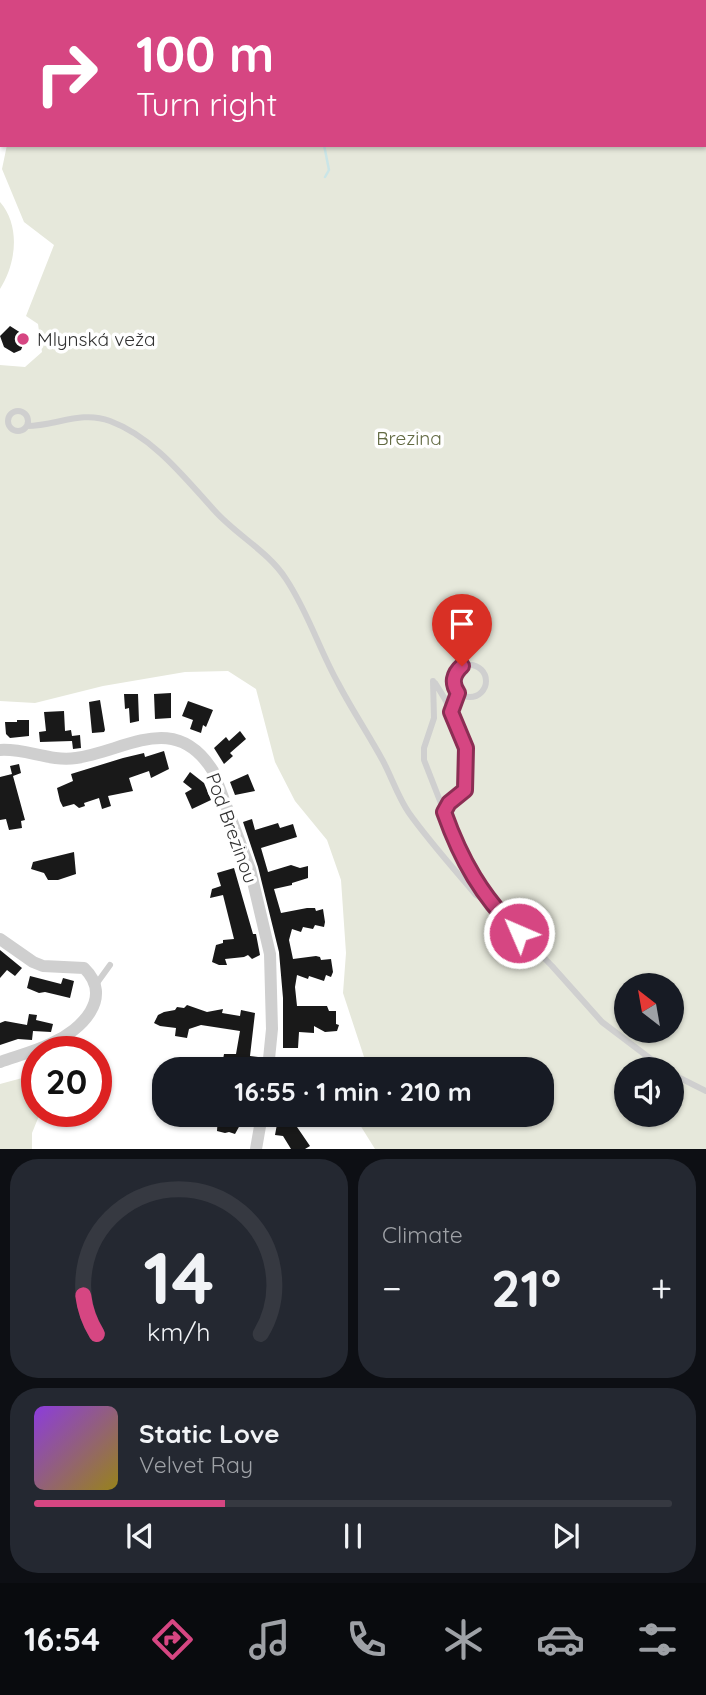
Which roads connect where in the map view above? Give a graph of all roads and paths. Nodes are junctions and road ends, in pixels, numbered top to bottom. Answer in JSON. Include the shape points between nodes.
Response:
{"nodes":[{"id":1,"x":27,"y":426,"type":"dead end"},
{"id":2,"x":458,"y":693,"type":"junction"},
{"id":3,"x":451,"y":712,"type":"junction"},
{"id":4,"x":0,"y":750,"type":"edge"},
{"id":5,"x":444,"y":812,"type":"junction"},
{"id":6,"x":490,"y":903,"type":"junction"},
{"id":7,"x":0,"y":939,"type":"edge"},
{"id":8,"x":110,"y":965,"type":"dead end"},
{"id":9,"x":97,"y":983,"type":"junction"},
{"id":10,"x":269,"y":1057,"type":"edge"},
{"id":11,"x":648,"y":1057,"type":"edge"},
{"id":12,"x":0,"y":1062,"type":"edge"},
{"id":13,"x":684,"y":1080,"type":"edge"},
{"id":14,"x":706,"y":1091,"type":"edge"},
{"id":15,"x":260,"y":1127,"type":"edge"},
{"id":16,"x":256,"y":1149,"type":"edge"}],
"edges":[{"from":1,"to":6,"type":"lane","via":[[96,417],[140,437],[269,560],[300,603],[337,682],[409,813],[476,895]]},
{"from":2,"to":2,"type":"lane","via":[[481,694],[486,681],[480,668],[458,669],[453,681]]},
{"from":2,"to":3,"type":"lane"},
{"from":3,"to":5,"type":"lane","via":[[466,748],[466,778],[465,790]]},
{"from":3,"to":5,"type":"lane","via":[[433,681],[434,718],[424,760]]},
{"from":4,"to":10,"type":"street","name":"Pod Brezinou","via":[[75,759],[152,737],[183,743],[204,756],[250,869],[270,954]]},
{"from":5,"to":6,"type":"lane","via":[[460,852]]},
{"from":6,"to":11,"type":"lane","via":[[602,1022]]},
{"from":7,"to":9,"type":"street","via":[[43,966],[84,968]]},
{"from":8,"to":9,"type":"lane"},
{"from":9,"to":12,"type":"street","via":[[97,1000],[73,1029],[54,1043]]},
{"from":13,"to":14,"type":"lane"},
{"from":15,"to":16,"type":"street"}]}
